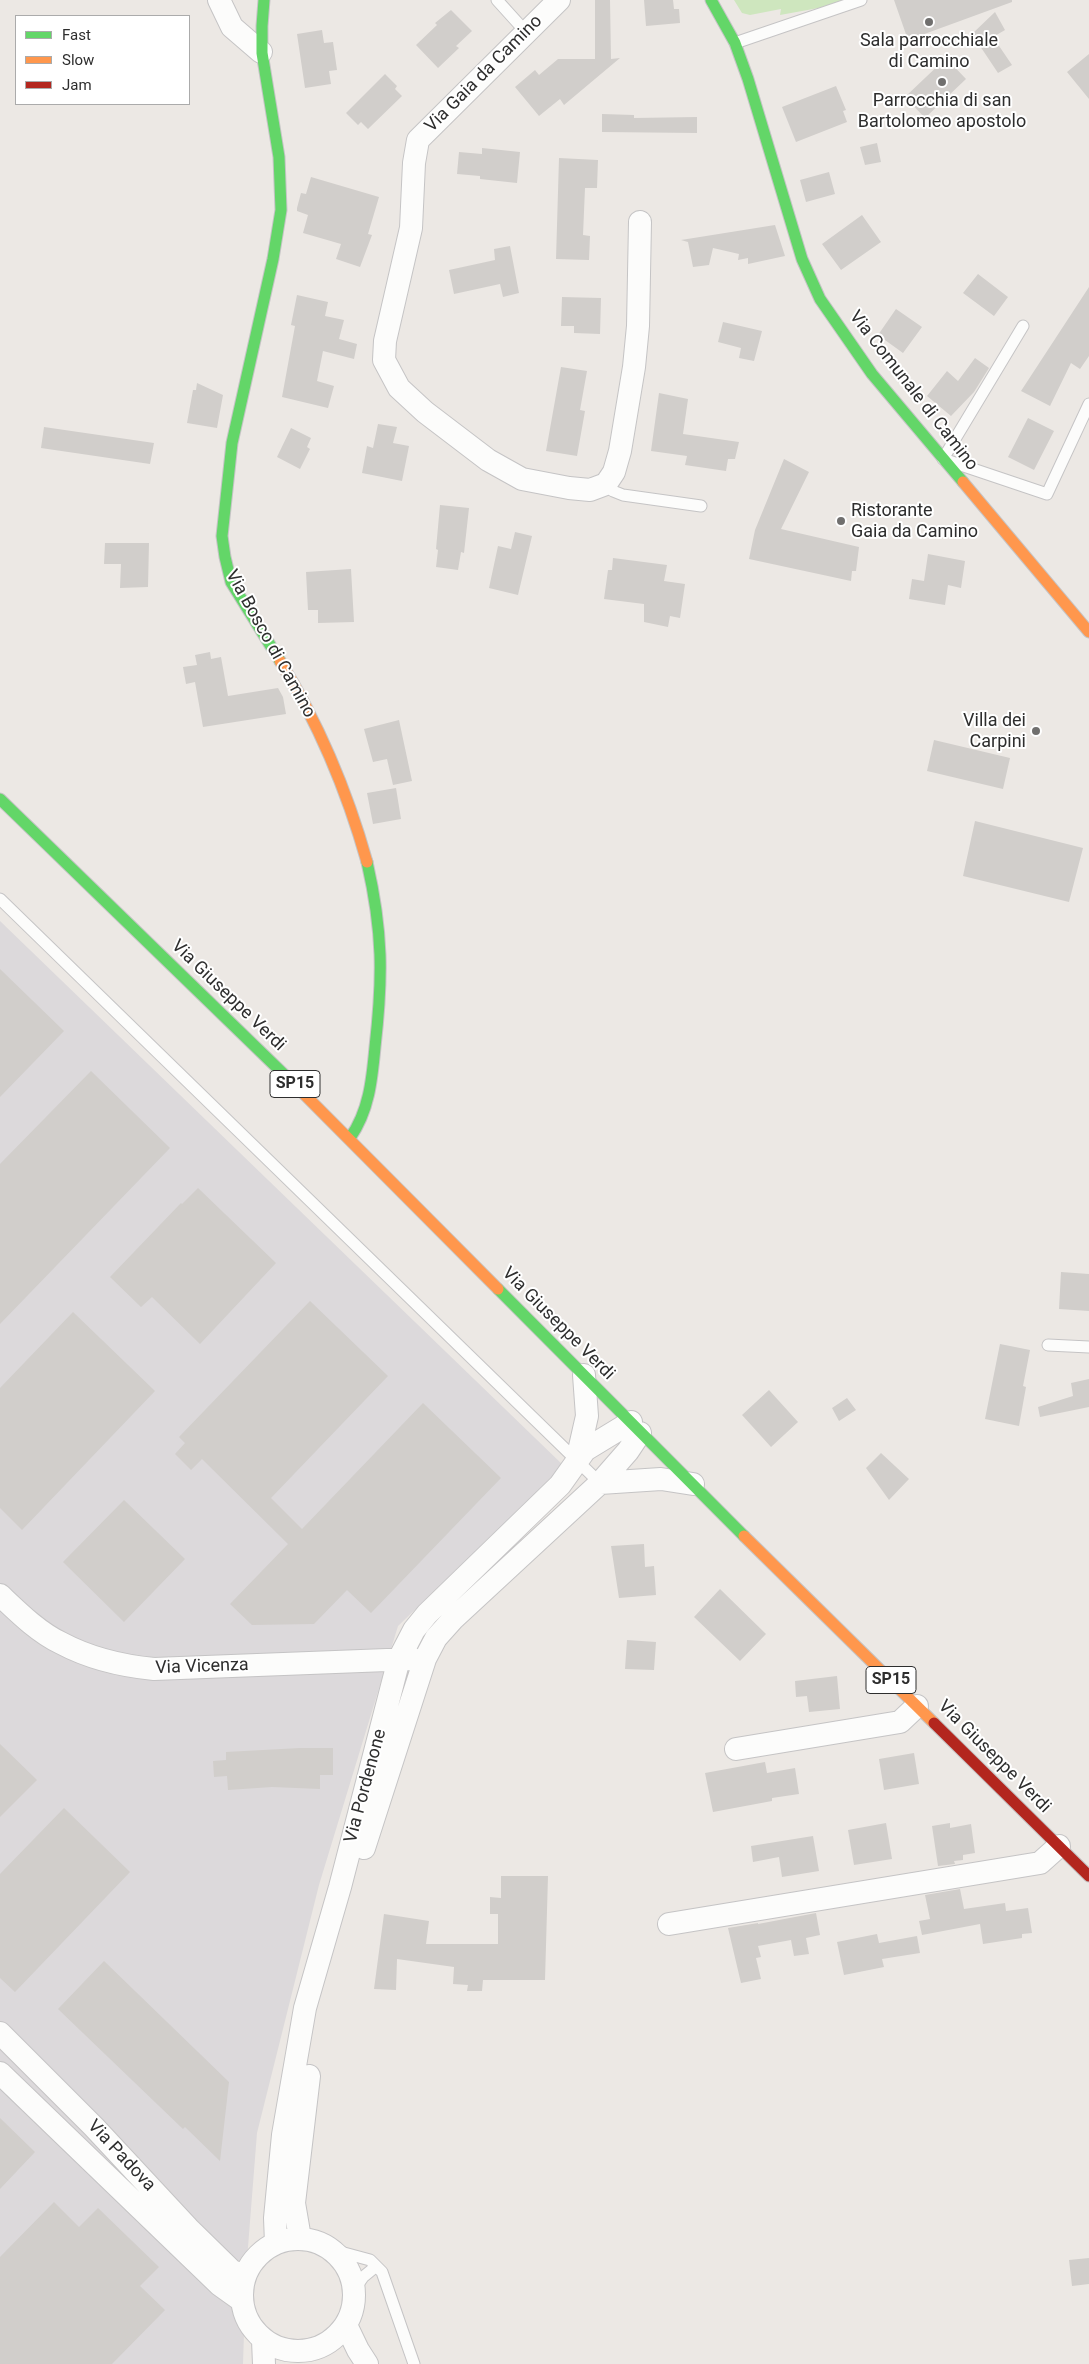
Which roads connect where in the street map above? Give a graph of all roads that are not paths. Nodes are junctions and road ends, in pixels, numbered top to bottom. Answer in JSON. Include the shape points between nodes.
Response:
{"nodes":[{"id":1,"x":218,"y":0,"type":"edge"},
{"id":2,"x":264,"y":0,"type":"edge"},
{"id":3,"x":497,"y":0,"type":"edge"},
{"id":4,"x":559,"y":0,"type":"edge"},
{"id":5,"x":712,"y":0,"type":"edge"},
{"id":6,"x":861,"y":0,"type":"edge"},
{"id":7,"x":525,"y":32,"type":"junction"},
{"id":8,"x":735,"y":43,"type":"junction"},
{"id":9,"x":261,"y":52,"type":"junction"},
{"id":10,"x":640,"y":222,"type":"dead end"},
{"id":11,"x":1023,"y":326,"type":"dead end"},
{"id":12,"x":1089,"y":404,"type":"edge"},
{"id":13,"x":943,"y":459,"type":"junction"},
{"id":14,"x":606,"y":484,"type":"junction"},
{"id":15,"x":700,"y":506,"type":"dead end"},
{"id":16,"x":1087,"y":624,"type":"edge"},
{"id":17,"x":0,"y":799,"type":"edge"},
{"id":18,"x":0,"y":899,"type":"edge"},
{"id":19,"x":350,"y":1138,"type":"junction"},
{"id":20,"x":1048,"y":1345,"type":"dead end"},
{"id":21,"x":1089,"y":1347,"type":"edge"},
{"id":22,"x":584,"y":1375,"type":"junction"},
{"id":23,"x":636,"y":1428,"type":"junction"},
{"id":24,"x":577,"y":1460,"type":"junction"},
{"id":25,"x":600,"y":1483,"type":"junction"},
{"id":26,"x":693,"y":1484,"type":"junction"},
{"id":27,"x":0,"y":1595,"type":"edge"},
{"id":28,"x":399,"y":1659,"type":"junction"},
{"id":29,"x":425,"y":1659,"type":"junction"},
{"id":30,"x":917,"y":1706,"type":"junction"},
{"id":31,"x":736,"y":1749,"type":"dead end"},
{"id":32,"x":1059,"y":1846,"type":"junction"},
{"id":33,"x":1089,"y":1876,"type":"edge"},
{"id":34,"x":342,"y":1900,"type":"junction"},
{"id":35,"x":669,"y":1924,"type":"dead end"},
{"id":36,"x":0,"y":2033,"type":"edge"},
{"id":37,"x":0,"y":2073,"type":"edge"},
{"id":38,"x":77,"y":2129,"type":"junction"},
{"id":39,"x":300,"y":2238,"type":"junction"},
{"id":40,"x":276,"y":2243,"type":"junction"},
{"id":41,"x":332,"y":2250,"type":"junction"},
{"id":42,"x":378,"y":2268,"type":"junction"},
{"id":43,"x":244,"y":2276,"type":"junction"},
{"id":44,"x":354,"y":2290,"type":"junction"},
{"id":45,"x":241,"y":2300,"type":"junction"},
{"id":46,"x":346,"y":2325,"type":"junction"},
{"id":47,"x":263,"y":2340,"type":"junction"},
{"id":48,"x":308,"y":2351,"type":"junction"},
{"id":49,"x":284,"y":2357,"type":"edge"},
{"id":50,"x":264,"y":2364,"type":"edge"},
{"id":51,"x":329,"y":2364,"type":"edge"},
{"id":52,"x":367,"y":2364,"type":"edge"},
{"id":53,"x":414,"y":2364,"type":"edge"}],
"edges":[{"from":1,"to":9,"type":"street","via":[[232,27]]},
{"from":2,"to":9,"type":"street","name":"Via Bosco di Camino"},
{"from":3,"to":7,"type":"lane"},
{"from":4,"to":7,"type":"street","name":"Via Gaia da Camino"},
{"from":5,"to":8,"type":"street","name":"Via Comunale di Camino"},
{"from":6,"to":8,"type":"lane"},
{"from":7,"to":14,"type":"street","name":"Via Gaia da Camino","via":[[418,140],[411,228],[384,360],[399,388],[425,412],[488,460],[522,479],[590,490]]},
{"from":8,"to":13,"type":"street","name":"Via Comunale di Camino","via":[[802,259],[820,299],[867,367]]},
{"from":9,"to":19,"type":"street","name":"Via Bosco di Camino","via":[[277,133],[281,210],[274,259],[228,463],[221,544],[231,582],[309,710],[329,753],[347,797],[379,917],[382,992],[374,1062],[368,1099],[358,1128]]},
{"from":10,"to":14,"type":"street","via":[[634,366],[620,451],[614,472]]},
{"from":11,"to":13,"type":"lane"},
{"from":12,"to":13,"type":"lane","via":[[1047,494]]},
{"from":13,"to":16,"type":"street","name":"Via Comunale di Camino"},
{"from":14,"to":15,"type":"lane","via":[[623,495]]},
{"from":17,"to":19,"type":"street","name":"Via Giuseppe Verdi","number":"SP15"},
{"from":18,"to":24,"type":"lane"},
{"from":19,"to":22,"type":"street","name":"Via Giuseppe Verdi","number":"SP15"},
{"from":20,"to":21,"type":"lane"},
{"from":22,"to":23,"type":"street","name":"Via Giuseppe Verdi","number":"SP15"},
{"from":22,"to":24,"type":"street","via":[[587,1416]]},
{"from":23,"to":24,"type":"street","name":"Via Pordenone","via":[[595,1442]]},
{"from":23,"to":25,"type":"street","name":"Via Pordenone","via":[[628,1451]]},
{"from":23,"to":26,"type":"street","name":"Via Giuseppe Verdi","number":"SP15"},
{"from":24,"to":25,"type":"lane"},
{"from":24,"to":28,"type":"street","name":"Via Pordenone","via":[[560,1485],[427,1614],[414,1630]]},
{"from":25,"to":26,"type":"street","via":[[661,1479]]},
{"from":25,"to":29,"type":"street","name":"Via Pordenone","via":[[452,1619],[436,1638]]},
{"from":26,"to":30,"type":"street","name":"Via Giuseppe Verdi","number":"SP15"},
{"from":27,"to":28,"type":"street","name":"Via Vicenza","via":[[20,1615],[60,1643],[131,1666],[154,1669]]},
{"from":28,"to":29,"type":"street","name":"Via Vicenza"},
{"from":28,"to":34,"type":"street","name":"Via Pordenone"},
{"from":29,"to":34,"type":"street","name":"Via Pordenone"},
{"from":30,"to":31,"type":"street","via":[[900,1722]]},
{"from":30,"to":32,"type":"street","name":"Via Giuseppe Verdi","number":"SP15"},
{"from":32,"to":33,"type":"street","name":"Via Giuseppe Verdi","number":"SP15"},
{"from":32,"to":35,"type":"street","via":[[1040,1863]]},
{"from":34,"to":39,"type":"street","name":"Via Pordenone","via":[[305,2097],[294,2203]]},
{"from":34,"to":40,"type":"street","name":"Via Pordenone","via":[[305,2008],[283,2135],[275,2218]]},
{"from":36,"to":38,"type":"street","name":"Via Padova"},
{"from":37,"to":38,"type":"street","name":"Via Padova"},
{"from":38,"to":43,"type":"street","name":"Via Padova","via":[[232,2271]]},
{"from":38,"to":45,"type":"street","name":"Via Padova","via":[[220,2285]]},
{"from":39,"to":40,"type":"street"},
{"from":39,"to":41,"type":"street"},
{"from":40,"to":43,"type":"street","via":[[262,2251]]},
{"from":41,"to":42,"type":"lane","via":[[370,2260]]},
{"from":41,"to":44,"type":"street","via":[[344,2261]]},
{"from":42,"to":44,"type":"lane","via":[[363,2277]]},
{"from":42,"to":53,"type":"lane"},
{"from":43,"to":45,"type":"street"},
{"from":44,"to":46,"type":"street","via":[[353,2308]]},
{"from":45,"to":47,"type":"street","via":[[244,2315]]},
{"from":46,"to":48,"type":"street","via":[[323,2346]]},
{"from":46,"to":52,"type":"street"},
{"from":47,"to":49,"type":"street"},
{"from":47,"to":50,"type":"street"},
{"from":48,"to":49,"type":"street"},
{"from":48,"to":51,"type":"street"}]}
